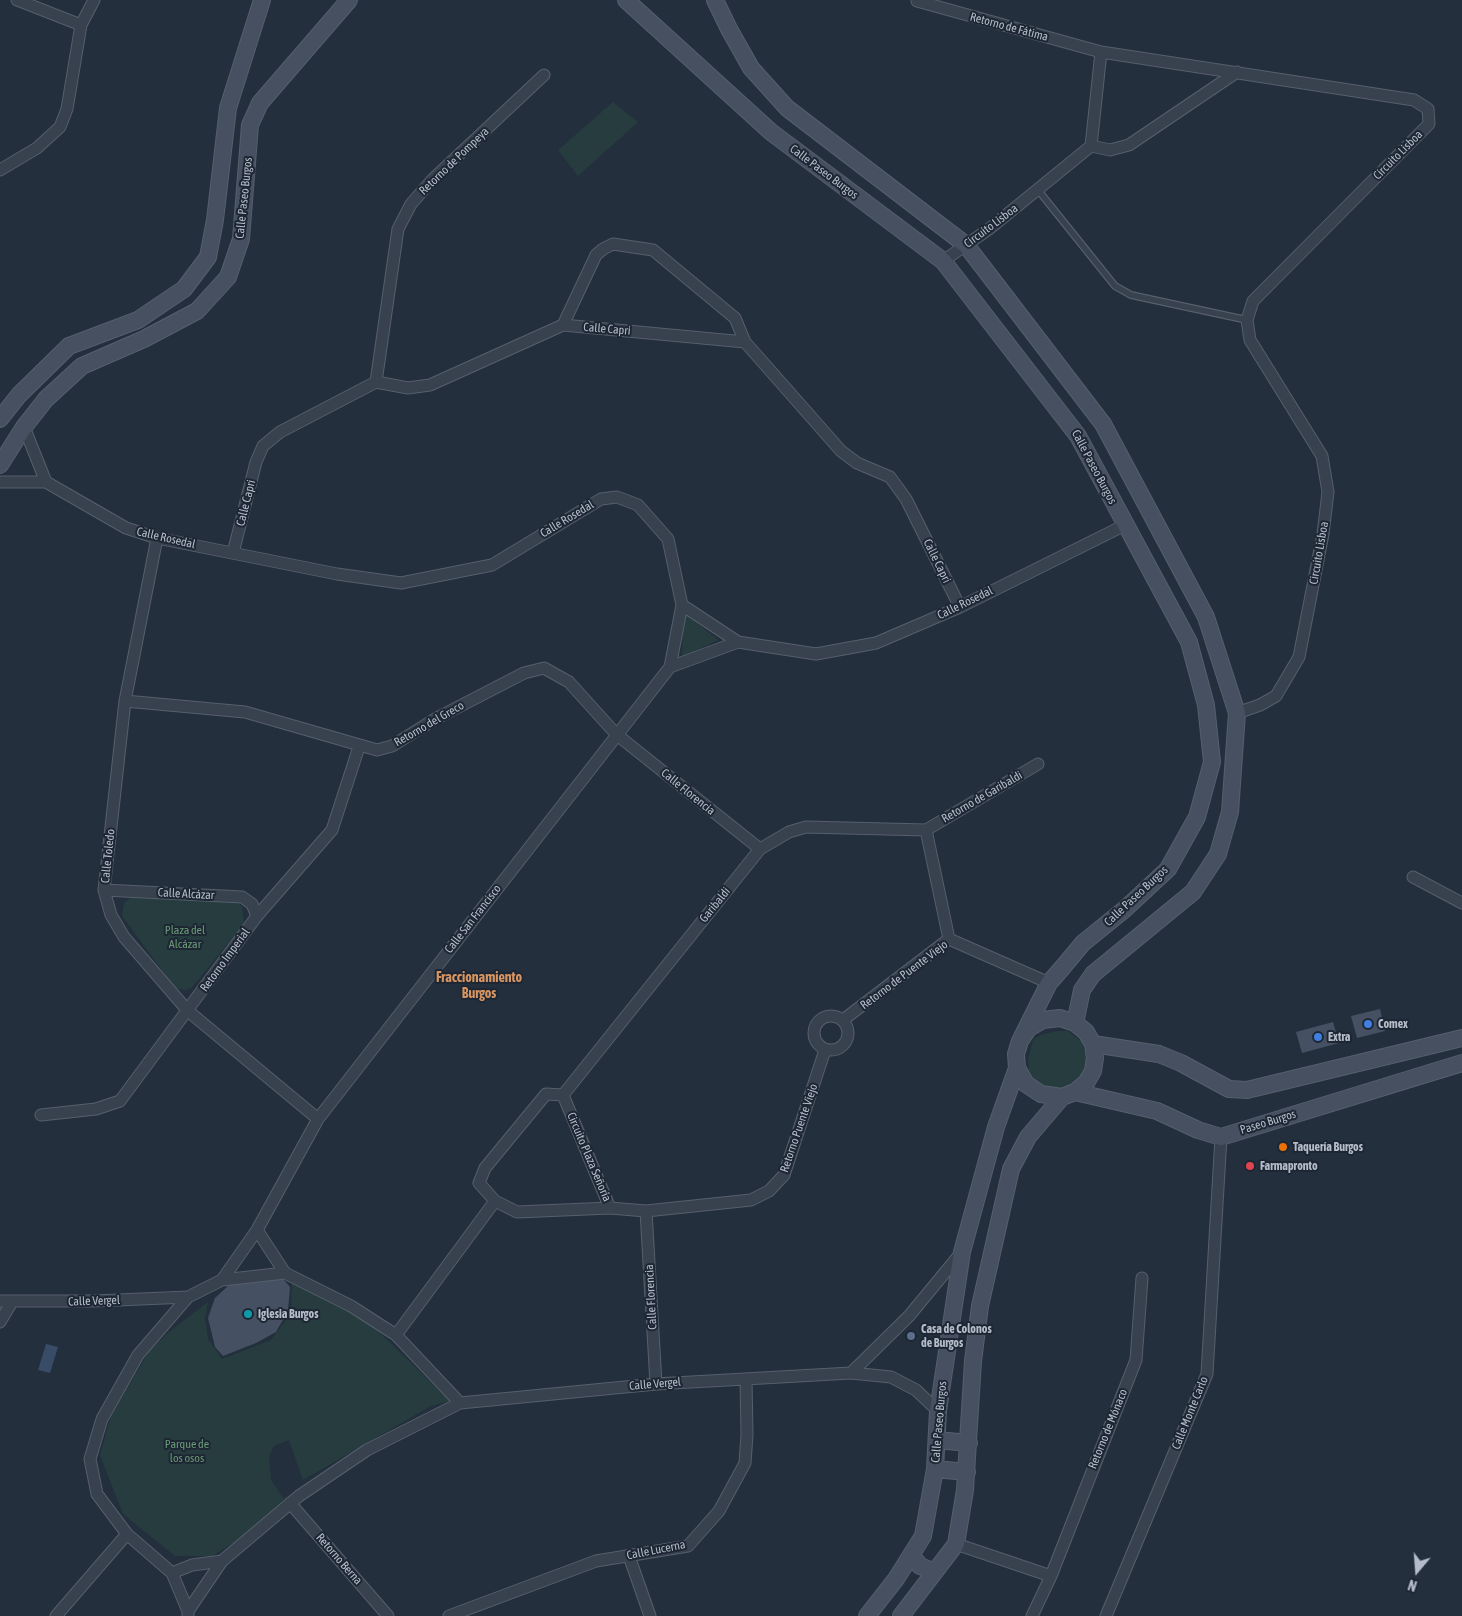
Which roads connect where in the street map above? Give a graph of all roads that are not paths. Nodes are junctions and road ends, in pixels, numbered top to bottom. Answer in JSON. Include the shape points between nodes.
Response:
{"nodes":[{"id":1,"x":17,"y":0,"type":"edge"},
{"id":2,"x":94,"y":0,"type":"edge"},
{"id":3,"x":262,"y":0,"type":"edge"},
{"id":4,"x":626,"y":0,"type":"edge"},
{"id":5,"x":716,"y":0,"type":"edge"},
{"id":6,"x":917,"y":1,"type":"dead end"},
{"id":7,"x":344,"y":2,"type":"edge"},
{"id":8,"x":81,"y":25,"type":"junction"},
{"id":9,"x":1101,"y":52,"type":"junction"},
{"id":10,"x":1237,"y":72,"type":"junction"},
{"id":11,"x":544,"y":75,"type":"dead end"},
{"id":12,"x":787,"y":108,"type":"junction"},
{"id":13,"x":771,"y":132,"type":"junction"},
{"id":14,"x":1091,"y":146,"type":"junction"},
{"id":15,"x":0,"y":170,"type":"edge"},
{"id":16,"x":1038,"y":190,"type":"junction"},
{"id":17,"x":966,"y":245,"type":"junction"},
{"id":18,"x":943,"y":261,"type":"junction"},
{"id":19,"x":1247,"y":320,"type":"junction"},
{"id":20,"x":563,"y":325,"type":"junction"},
{"id":21,"x":745,"y":342,"type":"junction"},
{"id":22,"x":69,"y":346,"type":"junction"},
{"id":23,"x":82,"y":366,"type":"junction"},
{"id":24,"x":376,"y":382,"type":"junction"},
{"id":25,"x":1083,"y":394,"type":"junction"},
{"id":26,"x":1061,"y":411,"type":"junction"},
{"id":27,"x":0,"y":419,"type":"edge"},
{"id":28,"x":1104,"y":424,"type":"junction"},
{"id":29,"x":24,"y":427,"type":"junction"},
{"id":30,"x":1078,"y":436,"type":"junction"},
{"id":31,"x":0,"y":465,"type":"edge"},
{"id":32,"x":0,"y":482,"type":"edge"},
{"id":33,"x":46,"y":482,"type":"junction"},
{"id":34,"x":1124,"y":525,"type":"junction"},
{"id":35,"x":157,"y":538,"type":"junction"},
{"id":36,"x":233,"y":553,"type":"junction"},
{"id":37,"x":682,"y":605,"type":"junction"},
{"id":38,"x":960,"y":607,"type":"junction"},
{"id":39,"x":738,"y":642,"type":"junction"},
{"id":40,"x":670,"y":667,"type":"junction"},
{"id":41,"x":124,"y":701,"type":"junction"},
{"id":42,"x":1237,"y":713,"type":"junction"},
{"id":43,"x":616,"y":734,"type":"junction"},
{"id":44,"x":359,"y":747,"type":"junction"},
{"id":45,"x":1038,"y":764,"type":"dead end"},
{"id":46,"x":926,"y":830,"type":"junction"},
{"id":47,"x":760,"y":850,"type":"junction"},
{"id":48,"x":1413,"y":878,"type":"dead end"},
{"id":49,"x":104,"y":890,"type":"junction"},
{"id":50,"x":1462,"y":903,"type":"edge"},
{"id":51,"x":257,"y":916,"type":"junction"},
{"id":52,"x":949,"y":939,"type":"junction"},
{"id":53,"x":1049,"y":984,"type":"junction"},
{"id":54,"x":188,"y":1011,"type":"junction"},
{"id":55,"x":843,"y":1020,"type":"junction"},
{"id":56,"x":1075,"y":1023,"type":"junction"},
{"id":57,"x":1456,"y":1039,"type":"edge"},
{"id":58,"x":1020,"y":1041,"type":"junction"},
{"id":59,"x":1093,"y":1044,"type":"junction"},
{"id":60,"x":825,"y":1050,"type":"junction"},
{"id":61,"x":1407,"y":1051,"type":"junction"},
{"id":62,"x":1461,"y":1063,"type":"edge"},
{"id":63,"x":1018,"y":1068,"type":"junction"},
{"id":64,"x":1414,"y":1077,"type":"junction"},
{"id":65,"x":563,"y":1095,"type":"junction"},
{"id":66,"x":1069,"y":1095,"type":"junction"},
{"id":67,"x":41,"y":1116,"type":"dead end"},
{"id":68,"x":318,"y":1119,"type":"junction"},
{"id":69,"x":1221,"y":1137,"type":"junction"},
{"id":70,"x":495,"y":1201,"type":"junction"},
{"id":71,"x":610,"y":1208,"type":"junction"},
{"id":72,"x":646,"y":1211,"type":"junction"},
{"id":73,"x":256,"y":1230,"type":"junction"},
{"id":74,"x":962,"y":1252,"type":"junction"},
{"id":75,"x":285,"y":1273,"type":"junction"},
{"id":76,"x":1142,"y":1278,"type":"dead end"},
{"id":77,"x":222,"y":1280,"type":"junction"},
{"id":78,"x":188,"y":1297,"type":"junction"},
{"id":79,"x":0,"y":1301,"type":"edge"},
{"id":80,"x":12,"y":1302,"type":"junction"},
{"id":81,"x":0,"y":1322,"type":"edge"},
{"id":82,"x":396,"y":1335,"type":"junction"},
{"id":83,"x":851,"y":1373,"type":"junction"},
{"id":84,"x":746,"y":1379,"type":"junction"},
{"id":85,"x":656,"y":1384,"type":"junction"},
{"id":86,"x":460,"y":1403,"type":"junction"},
{"id":87,"x":938,"y":1411,"type":"junction"},
{"id":88,"x":937,"y":1440,"type":"junction"},
{"id":89,"x":969,"y":1443,"type":"junction"},
{"id":90,"x":935,"y":1469,"type":"junction"},
{"id":91,"x":967,"y":1472,"type":"junction"},
{"id":92,"x":290,"y":1503,"type":"junction"},
{"id":93,"x":127,"y":1534,"type":"junction"},
{"id":94,"x":956,"y":1544,"type":"junction"},
{"id":95,"x":911,"y":1555,"type":"junction"},
{"id":96,"x":629,"y":1556,"type":"junction"},
{"id":97,"x":222,"y":1561,"type":"junction"},
{"id":98,"x":935,"y":1572,"type":"junction"},
{"id":99,"x":172,"y":1573,"type":"junction"},
{"id":100,"x":1050,"y":1576,"type":"junction"},
{"id":101,"x":896,"y":1579,"type":"junction"},
{"id":102,"x":918,"y":1595,"type":"junction"},
{"id":103,"x":188,"y":1614,"type":"edge"},
{"id":104,"x":56,"y":1616,"type":"edge"},
{"id":105,"x":388,"y":1616,"type":"edge"},
{"id":106,"x":450,"y":1616,"type":"edge"},
{"id":107,"x":650,"y":1616,"type":"edge"},
{"id":108,"x":867,"y":1616,"type":"edge"},
{"id":109,"x":901,"y":1616,"type":"edge"},
{"id":110,"x":1032,"y":1616,"type":"edge"},
{"id":111,"x":1106,"y":1616,"type":"edge"}],
"edges":[{"from":1,"to":8,"type":"street"},
{"from":2,"to":8,"type":"street"},
{"from":3,"to":22,"type":"street","name":"Calle Paseo Burgos","via":[[228,108],[216,220],[208,257],[184,289],[138,320]]},
{"from":4,"to":13,"type":"street","name":"Calle Paseo Burgos"},
{"from":5,"to":12,"type":"street","via":[[751,68]]},
{"from":6,"to":9,"type":"street","name":"Retorno de Fátima"},
{"from":7,"to":23,"type":"street","name":"Calle Paseo Burgos","via":[[260,103],[250,125],[241,240],[228,278],[197,311]]},
{"from":8,"to":15,"type":"street","via":[[60,127],[38,148]]},
{"from":9,"to":10,"type":"street","name":"Circuito Lisboa"},
{"from":9,"to":14,"type":"street"},
{"from":10,"to":14,"type":"street","via":[[1129,145],[1110,150]]},
{"from":10,"to":19,"type":"street","name":"Circuito Lisboa","via":[[1414,100],[1428,109],[1429,124],[1253,301]]},
{"from":11,"to":24,"type":"street","name":"Retorno de Pompeya","via":[[433,178],[411,204],[398,229]]},
{"from":12,"to":13,"type":"street"},
{"from":12,"to":17,"type":"street"},
{"from":13,"to":18,"type":"street","name":"Calle Paseo Burgos"},
{"from":14,"to":16,"type":"street","name":"Circuito Lisboa"},
{"from":16,"to":17,"type":"street","name":"Circuito Lisboa"},
{"from":16,"to":19,"type":"lane","via":[[1115,286],[1131,295]]},
{"from":17,"to":18,"type":"street","name":"Circuito Lisboa"},
{"from":17,"to":25,"type":"street"},
{"from":18,"to":26,"type":"street","name":"Calle Paseo Burgos"},
{"from":19,"to":42,"type":"street","name":"Circuito Lisboa","via":[[1250,340],[1322,456],[1328,492],[1299,658],[1276,696]]},
{"from":20,"to":21,"type":"street","name":"Calle Capri"},
{"from":20,"to":21,"type":"street","via":[[596,255],[613,244],[652,250],[735,318]]},
{"from":20,"to":24,"type":"street","name":"Calle Capri","via":[[430,385],[408,388]]},
{"from":21,"to":38,"type":"street","name":"Calle Capri","via":[[841,450],[857,462],[890,477],[906,499]]},
{"from":22,"to":23,"type":"street"},
{"from":22,"to":27,"type":"street","name":"Calle Paseo Burgos","via":[[19,395]]},
{"from":23,"to":29,"type":"street","name":"Calle Paseo Burgos","via":[[46,399]]},
{"from":24,"to":36,"type":"street","name":"Calle Capri","via":[[280,432],[263,446]]},
{"from":25,"to":26,"type":"street","via":[[1076,409]]},
{"from":25,"to":28,"type":"street"},
{"from":26,"to":30,"type":"street","name":"Calle Paseo Burgos"},
{"from":28,"to":30,"type":"street","via":[[1089,424]]},
{"from":28,"to":42,"type":"street","via":[[1206,616]]},
{"from":29,"to":31,"type":"street","name":"Calle Paseo Burgos"},
{"from":29,"to":33,"type":"street"},
{"from":30,"to":34,"type":"street","name":"Calle Paseo Burgos"},
{"from":32,"to":33,"type":"street","name":"Calle Rosedal"},
{"from":33,"to":35,"type":"street","name":"Calle Rosedal","via":[[126,528]]},
{"from":34,"to":38,"type":"street","name":"Calle Rosedal"},
{"from":34,"to":53,"type":"street","name":"Calle Paseo Burgos","via":[[1189,642],[1206,705],[1212,762],[1197,817],[1168,869],[1083,943]]},
{"from":35,"to":36,"type":"street","name":"Calle Rosedal"},
{"from":35,"to":41,"type":"street","name":"Calle Toledo"},
{"from":36,"to":37,"type":"street","name":"Calle Rosedal","via":[[401,583],[492,565],[601,499],[617,498],[638,505],[668,539]]},
{"from":37,"to":39,"type":"street","name":"Calle Rosedal"},
{"from":37,"to":40,"type":"street","name":"Calle San Francisco"},
{"from":38,"to":39,"type":"street","name":"Calle Rosedal","via":[[876,643],[816,654]]},
{"from":39,"to":40,"type":"street"},
{"from":40,"to":43,"type":"street","name":"Calle San Francisco"},
{"from":41,"to":44,"type":"street","name":"Retorno del Greco","via":[[245,712]]},
{"from":41,"to":49,"type":"street","name":"Calle Toledo"},
{"from":42,"to":56,"type":"street","via":[[1230,812],[1218,854],[1193,892],[1093,974],[1082,990]]},
{"from":43,"to":44,"type":"street","name":"Retorno del Greco","via":[[568,682],[544,668],[524,672],[435,719],[392,746],[377,750]]},
{"from":43,"to":47,"type":"street","name":"Calle Florencia"},
{"from":43,"to":68,"type":"street","name":"Calle San Francisco"},
{"from":44,"to":51,"type":"street","name":"Retorno Imperial","via":[[332,830]]},
{"from":45,"to":46,"type":"street","name":"Retorno de Garibaldi"},
{"from":46,"to":47,"type":"street","name":"Garibaldi","via":[[806,827],[790,832]]},
{"from":46,"to":52,"type":"street"},
{"from":47,"to":65,"type":"street","name":"Garibaldi"},
{"from":48,"to":50,"type":"street"},
{"from":49,"to":51,"type":"street","name":"Calle Alcázar","via":[[242,897],[252,904]]},
{"from":49,"to":54,"type":"street","name":"Calle Toledo","via":[[111,915],[124,937]]},
{"from":51,"to":54,"type":"street","name":"Retorno Imperial"},
{"from":52,"to":53,"type":"street","name":"Retorno de Puente Viejo"},
{"from":52,"to":55,"type":"street","name":"Retorno de Puente Viejo"},
{"from":53,"to":58,"type":"street","name":"Calle Paseo Burgos"},
{"from":54,"to":67,"type":"street","name":"Retorno Imperial","via":[[120,1101],[96,1109]]},
{"from":54,"to":68,"type":"street","name":"Calle Toledo"},
{"from":55,"to":60,"type":"street","via":[[849,1031],[846,1042],[837,1050]]},
{"from":55,"to":60,"type":"street","via":[[826,1017],[816,1024],[816,1042]]},
{"from":56,"to":58,"type":"street","via":[[1060,1018],[1044,1020],[1030,1028]]},
{"from":56,"to":59,"type":"street"},
{"from":57,"to":61,"type":"street"},
{"from":57,"to":62,"type":"street"},
{"from":58,"to":63,"type":"street","via":[[1016,1054]]},
{"from":59,"to":61,"type":"street","via":[[1159,1054],[1181,1062],[1229,1089],[1247,1090]]},
{"from":59,"to":66,"type":"street","via":[[1096,1058],[1093,1071],[1086,1083]]},
{"from":60,"to":72,"type":"street","name":"Retorno Puente Viejo","via":[[784,1175],[769,1191],[751,1200]]},
{"from":61,"to":64,"type":"street"},
{"from":62,"to":64,"type":"street","name":"Paseo Burgos"},
{"from":63,"to":66,"type":"street","via":[[1026,1084],[1042,1094]]},
{"from":63,"to":74,"type":"street","name":"Calle Paseo Burgos","via":[[996,1127]]},
{"from":64,"to":69,"type":"street","name":"Paseo Burgos"},
{"from":65,"to":70,"type":"street","name":"Circuito Plaza Señoría","via":[[546,1094],[485,1168],[479,1183]]},
{"from":65,"to":71,"type":"street","name":"Circuito Plaza Señoría"},
{"from":66,"to":69,"type":"street","via":[[1157,1111]]},
{"from":66,"to":89,"type":"street","via":[[1028,1137],[1011,1169],[980,1306],[973,1361]]},
{"from":68,"to":73,"type":"street","name":"Calle San Francisco"},
{"from":69,"to":111,"type":"street","name":"Calle Monte Carlo","via":[[1207,1374]]},
{"from":70,"to":71,"type":"street","name":"Circuito Plaza Señoría","via":[[517,1212]]},
{"from":70,"to":82,"type":"street"},
{"from":71,"to":72,"type":"street","name":"Retorno Puente Viejo"},
{"from":72,"to":85,"type":"street","name":"Calle Florencia"},
{"from":73,"to":75,"type":"street"},
{"from":73,"to":77,"type":"street","name":"Calle San Francisco"},
{"from":74,"to":83,"type":"street","via":[[909,1316]]},
{"from":74,"to":87,"type":"street","name":"Calle Paseo Burgos"},
{"from":75,"to":77,"type":"street"},
{"from":75,"to":82,"type":"street","via":[[351,1306]]},
{"from":76,"to":100,"type":"street","name":"Retorno de Mónaco","via":[[1136,1360]]},
{"from":77,"to":78,"type":"street"},
{"from":78,"to":80,"type":"street","name":"Calle Vergel"},
{"from":78,"to":93,"type":"street","via":[[138,1355],[102,1419],[90,1459],[97,1494]]},
{"from":79,"to":80,"type":"street","name":"Calle Vergel"},
{"from":80,"to":81,"type":"street"},
{"from":82,"to":86,"type":"street"},
{"from":83,"to":84,"type":"street","name":"Calle Vergel"},
{"from":83,"to":87,"type":"street","name":"Calle Vergel","via":[[890,1377],[916,1390]]},
{"from":84,"to":85,"type":"street","name":"Calle Vergel"},
{"from":84,"to":96,"type":"street","name":"Calle Lucerna","via":[[744,1463],[720,1511],[688,1546]]},
{"from":85,"to":86,"type":"street","name":"Calle Vergel"},
{"from":86,"to":92,"type":"street","via":[[366,1450]]},
{"from":87,"to":88,"type":"street","name":"Calle Paseo Burgos"},
{"from":88,"to":89,"type":"street"},
{"from":88,"to":90,"type":"street","name":"Calle Paseo Burgos"},
{"from":89,"to":91,"type":"street"},
{"from":90,"to":91,"type":"street"},
{"from":90,"to":95,"type":"street","name":"Calle Paseo Burgos","via":[[923,1536]]},
{"from":91,"to":94,"type":"street"},
{"from":92,"to":97,"type":"street"},
{"from":92,"to":105,"type":"street","name":"Retorno Berna"},
{"from":93,"to":99,"type":"street"},
{"from":93,"to":104,"type":"street"},
{"from":94,"to":98,"type":"street"},
{"from":94,"to":100,"type":"street"},
{"from":95,"to":98,"type":"street","via":[[920,1566]]},
{"from":95,"to":101,"type":"street","name":"Calle Paseo Burgos"},
{"from":96,"to":106,"type":"street","name":"Calle Lucerna","via":[[596,1560]]},
{"from":96,"to":107,"type":"street"},
{"from":97,"to":99,"type":"street","via":[[192,1565]]},
{"from":97,"to":103,"type":"street"},
{"from":98,"to":102,"type":"street"},
{"from":99,"to":103,"type":"street"},
{"from":100,"to":110,"type":"street","name":"Retorno de Mónaco"},
{"from":101,"to":102,"type":"street"},
{"from":101,"to":108,"type":"street","name":"Calle Paseo Burgos"},
{"from":102,"to":109,"type":"street"}]}
